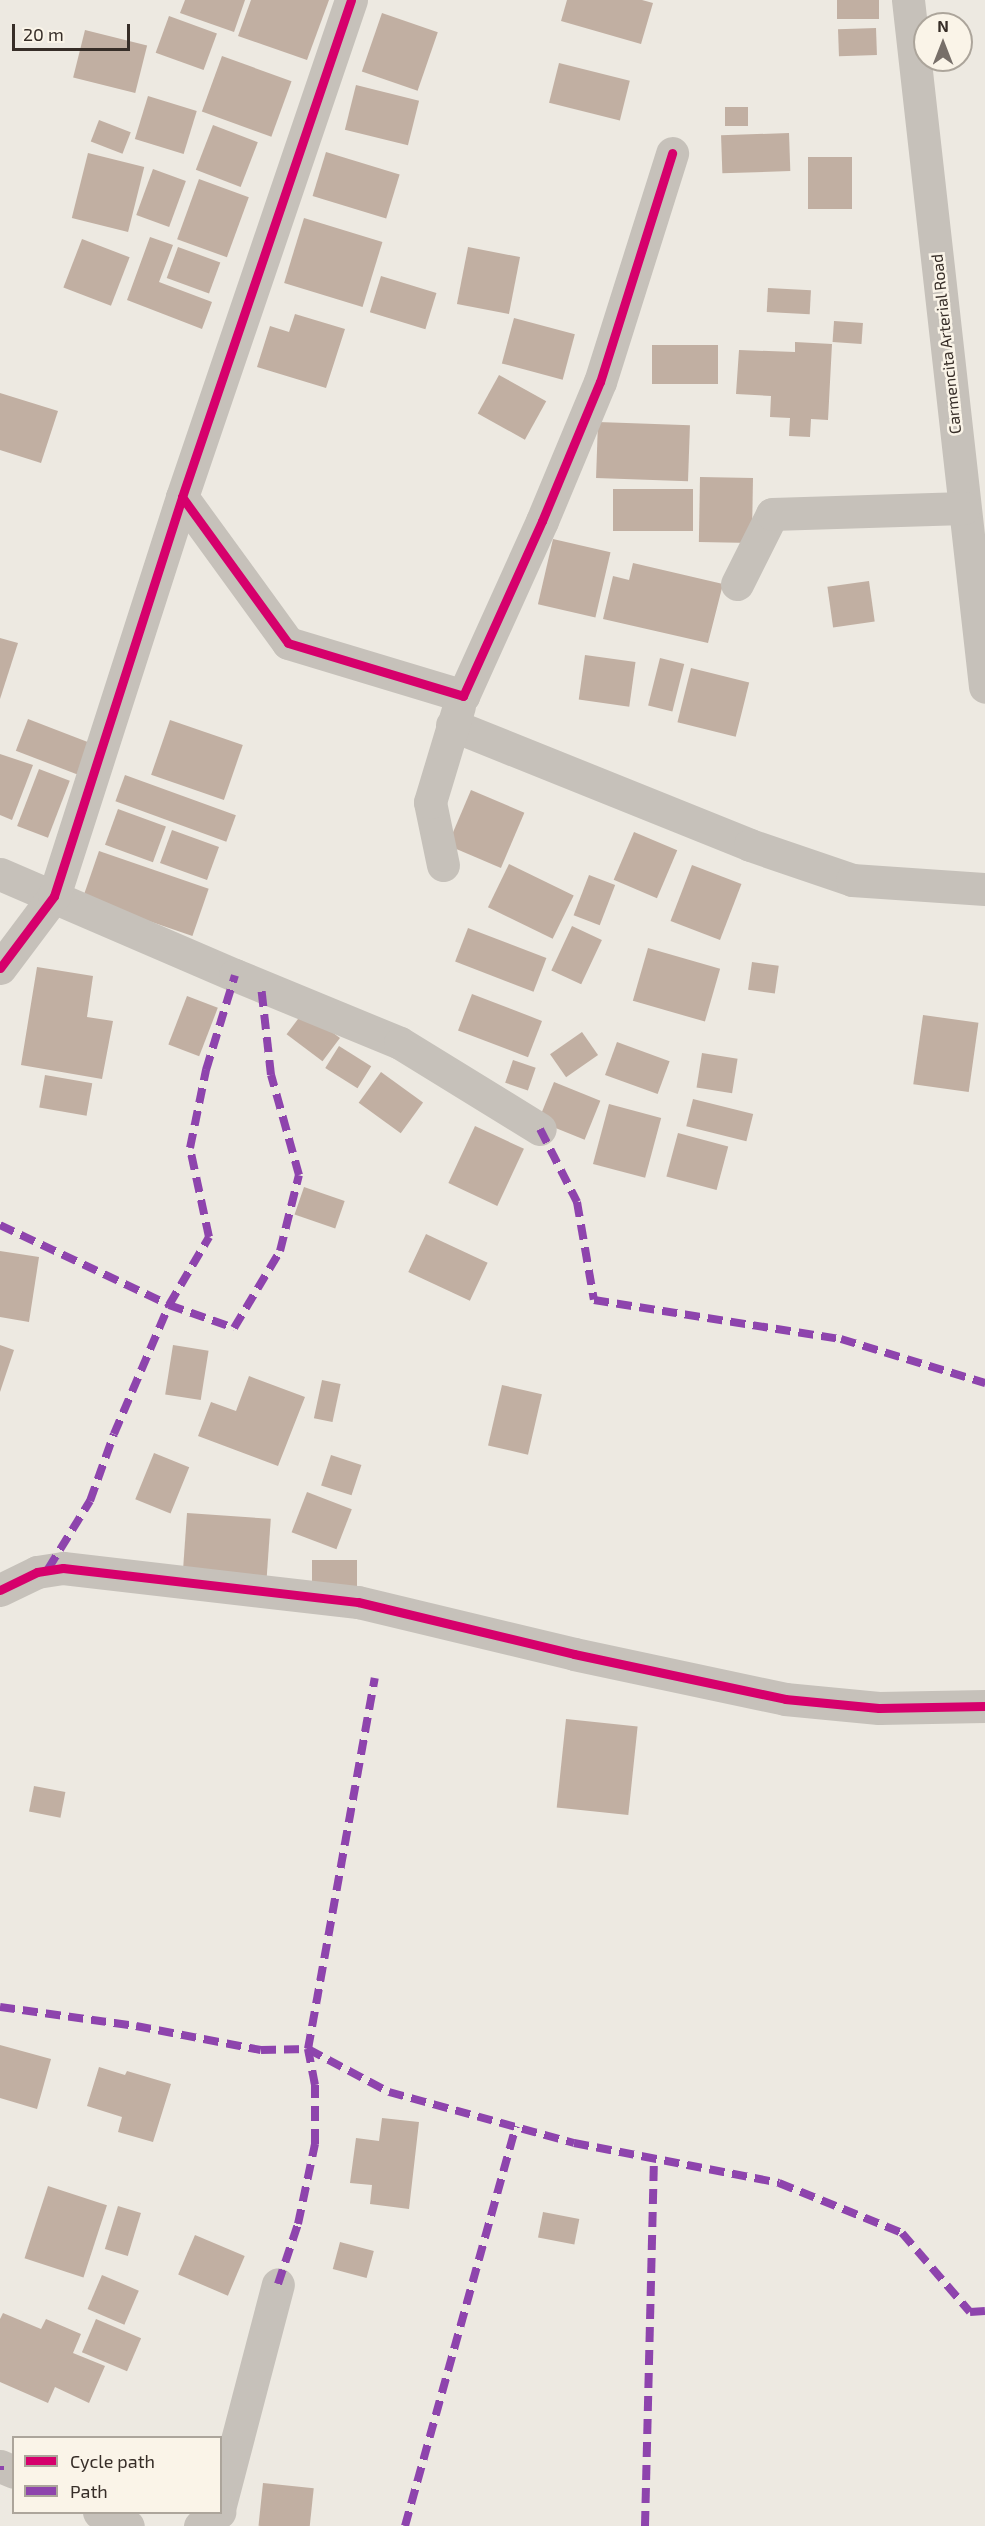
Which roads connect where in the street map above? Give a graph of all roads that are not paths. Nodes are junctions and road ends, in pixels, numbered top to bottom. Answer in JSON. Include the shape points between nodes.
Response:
{"nodes":[{"id":1,"x":351,"y":0,"type":"edge"},
{"id":2,"x":908,"y":0,"type":"edge"},
{"id":3,"x":672,"y":153,"type":"dead end"},
{"id":4,"x":182,"y":496,"type":"junction"},
{"id":5,"x":964,"y":508,"type":"junction"},
{"id":6,"x":737,"y":584,"type":"dead end"},
{"id":7,"x":985,"y":687,"type":"edge"},
{"id":8,"x":457,"y":711,"type":"junction"},
{"id":9,"x":444,"y":865,"type":"dead end"},
{"id":10,"x":0,"y":873,"type":"edge"},
{"id":11,"x":985,"y":889,"type":"edge"},
{"id":12,"x":54,"y":896,"type":"junction"},
{"id":13,"x":0,"y":968,"type":"edge"},
{"id":14,"x":540,"y":1130,"type":"dead end"},
{"id":15,"x":0,"y":1590,"type":"edge"},
{"id":16,"x":985,"y":1706,"type":"edge"},
{"id":17,"x":278,"y":2284,"type":"dead end"},
{"id":18,"x":222,"y":2497,"type":"edge"},
{"id":19,"x":103,"y":2514,"type":"edge"},
{"id":20,"x":216,"y":2514,"type":"edge"},
{"id":21,"x":128,"y":2526,"type":"edge"},
{"id":22,"x":200,"y":2526,"type":"edge"}],
"edges":[{"from":1,"to":4,"type":"street"},
{"from":2,"to":5,"type":"street","name":"Carmencita Arterial Road"},
{"from":3,"to":8,"type":"street","via":[[600,382]]},
{"from":4,"to":8,"type":"street","via":[[288,644]]},
{"from":4,"to":12,"type":"street"},
{"from":5,"to":6,"type":"street","via":[[772,514]]},
{"from":5,"to":7,"type":"street","name":"Carmencita Arterial Road"},
{"from":8,"to":9,"type":"street","via":[[430,802]]},
{"from":8,"to":11,"type":"street","via":[[750,846],[852,880]]},
{"from":10,"to":12,"type":"street"},
{"from":12,"to":13,"type":"street"},
{"from":12,"to":14,"type":"street","via":[[400,1043]]},
{"from":15,"to":16,"type":"street","via":[[37,1572],[63,1568],[358,1602],[785,1699],[879,1708]]},
{"from":17,"to":18,"type":"street"},
{"from":19,"to":21,"type":"street"},
{"from":20,"to":22,"type":"street"}]}
